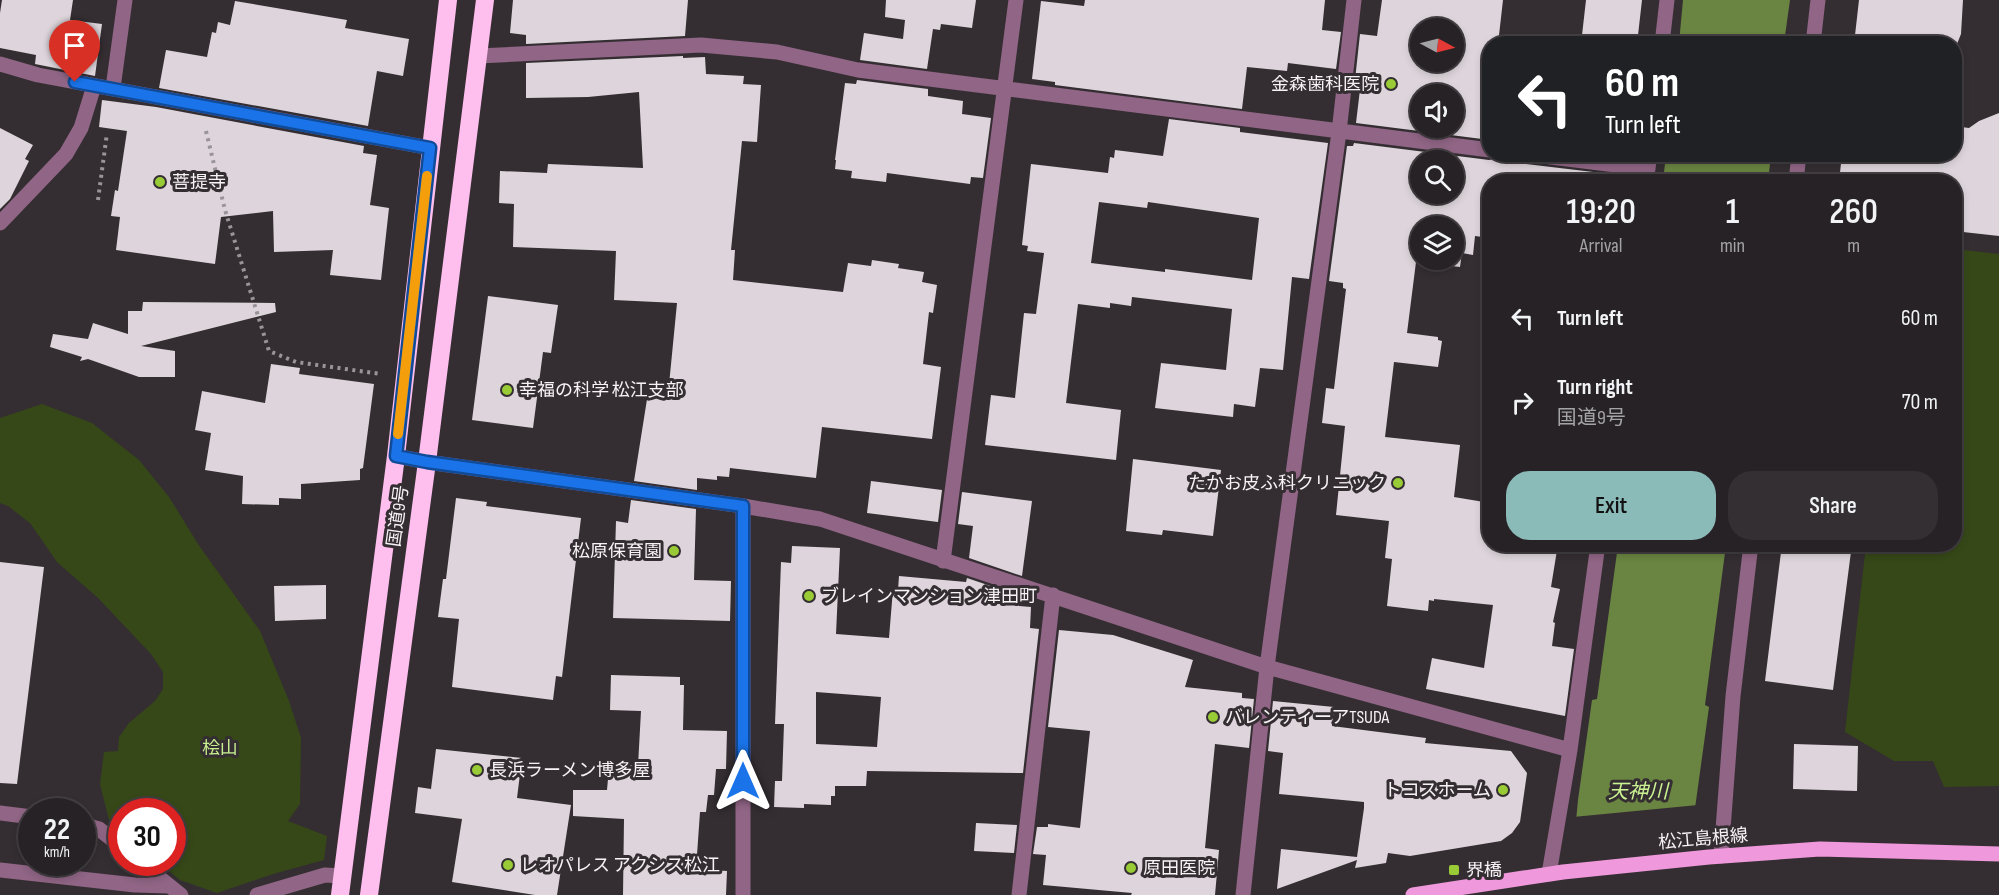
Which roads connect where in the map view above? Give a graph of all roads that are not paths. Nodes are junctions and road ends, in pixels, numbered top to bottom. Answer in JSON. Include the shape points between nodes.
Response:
{"nodes":[{"id":1,"x":125,"y":0,"type":"edge"},
{"id":2,"x":448,"y":0,"type":"edge"},
{"id":3,"x":485,"y":0,"type":"edge"},
{"id":4,"x":1016,"y":0,"type":"edge"},
{"id":5,"x":1354,"y":0,"type":"edge"},
{"id":6,"x":1667,"y":0,"type":"edge"},
{"id":7,"x":1818,"y":0,"type":"edge"},
{"id":8,"x":1663,"y":36,"type":"edge"},
{"id":9,"x":1814,"y":36,"type":"edge"},
{"id":10,"x":478,"y":56,"type":"junction"},
{"id":11,"x":0,"y":64,"type":"edge"},
{"id":12,"x":94,"y":86,"type":"junction"},
{"id":13,"x":113,"y":88,"type":"junction"},
{"id":14,"x":1005,"y":90,"type":"junction"},
{"id":15,"x":1339,"y":132,"type":"junction"},
{"id":16,"x":430,"y":148,"type":"junction"},
{"id":17,"x":1482,"y":149,"type":"edge"},
{"id":18,"x":1596,"y":162,"type":"edge"},
{"id":19,"x":1648,"y":168,"type":"edge"},
{"id":20,"x":0,"y":223,"type":"edge"},
{"id":21,"x":396,"y":456,"type":"junction"},
{"id":22,"x":427,"y":462,"type":"junction"},
{"id":23,"x":743,"y":506,"type":"junction"},
{"id":24,"x":1597,"y":552,"type":"edge"},
{"id":25,"x":1750,"y":552,"type":"edge"},
{"id":26,"x":943,"y":561,"type":"junction"},
{"id":27,"x":1053,"y":595,"type":"junction"},
{"id":28,"x":1267,"y":667,"type":"junction"},
{"id":29,"x":1570,"y":750,"type":"junction"},
{"id":30,"x":0,"y":813,"type":"edge"},
{"id":31,"x":18,"y":815,"type":"edge"},
{"id":32,"x":1999,"y":855,"type":"edge"},
{"id":33,"x":1715,"y":857,"type":"junction"},
{"id":34,"x":0,"y":870,"type":"edge"},
{"id":35,"x":1556,"y":873,"type":"junction"},
{"id":36,"x":157,"y":876,"type":"edge"},
{"id":37,"x":342,"y":876,"type":"junction"},
{"id":38,"x":175,"y":891,"type":"edge"},
{"id":39,"x":257,"y":895,"type":"edge"},
{"id":40,"x":340,"y":895,"type":"edge"},
{"id":41,"x":369,"y":895,"type":"edge"},
{"id":42,"x":743,"y":895,"type":"edge"},
{"id":43,"x":1019,"y":895,"type":"edge"},
{"id":44,"x":1243,"y":895,"type":"edge"},
{"id":45,"x":1413,"y":895,"type":"edge"}],
"edges":[{"from":1,"to":13,"type":"street"},
{"from":2,"to":16,"type":"highway","name":"国道9号"},
{"from":3,"to":10,"type":"highway","name":"国道9号"},
{"from":4,"to":14,"type":"street"},
{"from":5,"to":15,"type":"street"},
{"from":6,"to":8,"type":"street"},
{"from":7,"to":9,"type":"street"},
{"from":10,"to":14,"type":"street","via":[[700,45],[777,52],[858,70]]},
{"from":10,"to":22,"type":"highway","name":"国道9号"},
{"from":11,"to":12,"type":"street"},
{"from":12,"to":13,"type":"street"},
{"from":12,"to":20,"type":"street","via":[[81,128],[66,154]]},
{"from":13,"to":16,"type":"street"},
{"from":14,"to":15,"type":"street"},
{"from":14,"to":26,"type":"street"},
{"from":15,"to":17,"type":"street"},
{"from":15,"to":28,"type":"street"},
{"from":16,"to":21,"type":"highway","name":"国道9号"},
{"from":18,"to":19,"type":"street"},
{"from":21,"to":22,"type":"street"},
{"from":21,"to":37,"type":"highway","name":"国道9号"},
{"from":22,"to":23,"type":"street"},
{"from":22,"to":41,"type":"highway","name":"国道9号"},
{"from":23,"to":26,"type":"street","via":[[820,519]]},
{"from":23,"to":42,"type":"street"},
{"from":24,"to":29,"type":"street"},
{"from":25,"to":33,"type":"street"},
{"from":26,"to":27,"type":"street"},
{"from":27,"to":28,"type":"street"},
{"from":27,"to":43,"type":"street"},
{"from":28,"to":29,"type":"street"},
{"from":28,"to":44,"type":"street"},
{"from":29,"to":35,"type":"street"},
{"from":30,"to":31,"type":"street"},
{"from":32,"to":33,"type":"main road","name":"松江島根線","via":[[1820,849]]},
{"from":33,"to":35,"type":"main road","name":"松江島根線"},
{"from":34,"to":38,"type":"street"},
{"from":35,"to":45,"type":"main road","name":"松江島根線"},
{"from":36,"to":38,"type":"street"},
{"from":37,"to":39,"type":"street","via":[[325,875]]},
{"from":37,"to":40,"type":"highway","name":"国道9号"}]}
